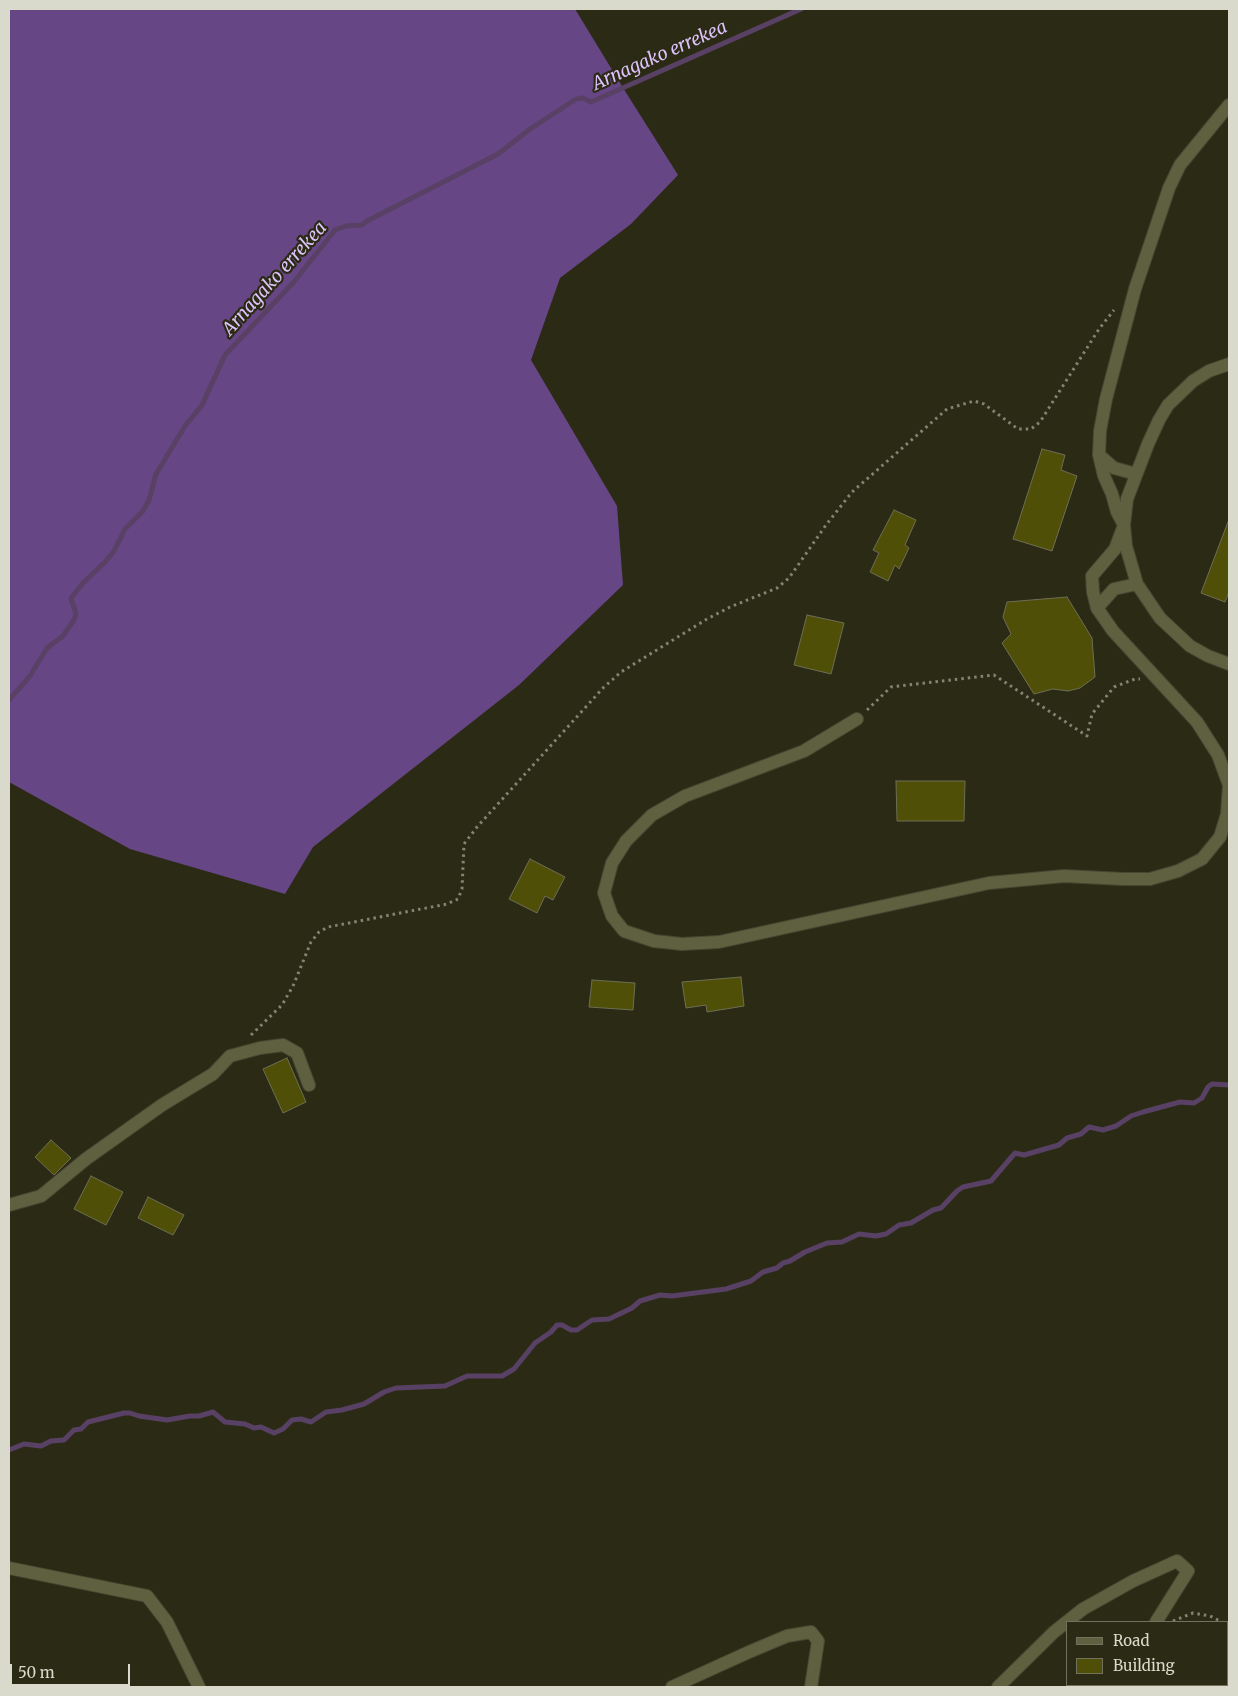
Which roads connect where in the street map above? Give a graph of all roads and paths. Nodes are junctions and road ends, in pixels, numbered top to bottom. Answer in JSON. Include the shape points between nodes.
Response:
{"nodes":[{"id":1,"x":1229,"y":105,"type":"edge"},
{"id":2,"x":1116,"y":308,"type":"dead end"},
{"id":3,"x":1229,"y":364,"type":"edge"},
{"id":4,"x":1099,"y":455,"type":"junction"},
{"id":5,"x":1136,"y":474,"type":"junction"},
{"id":6,"x":1124,"y":525,"type":"junction"},
{"id":7,"x":1137,"y":584,"type":"junction"},
{"id":8,"x":1097,"y":608,"type":"junction"},
{"id":9,"x":1229,"y":664,"type":"edge"},
{"id":10,"x":1156,"y":679,"type":"junction"},
{"id":11,"x":858,"y":719,"type":"joint"},
{"id":12,"x":250,"y":1036,"type":"dead end"},
{"id":13,"x":309,"y":1085,"type":"dead end"},
{"id":14,"x":9,"y":1205,"type":"edge"},
{"id":15,"x":9,"y":1568,"type":"edge"},
{"id":16,"x":1158,"y":1620,"type":"edge"},
{"id":17,"x":1068,"y":1621,"type":"edge"},
{"id":18,"x":1173,"y":1621,"type":"edge"},
{"id":19,"x":1220,"y":1621,"type":"edge"},
{"id":20,"x":1066,"y":1622,"type":"edge"},
{"id":21,"x":199,"y":1687,"type":"edge"},
{"id":22,"x":672,"y":1687,"type":"edge"},
{"id":23,"x":811,"y":1687,"type":"edge"},
{"id":24,"x":998,"y":1687,"type":"edge"}],
"edges":[{"from":1,"to":4,"type":"street","via":[[1180,165],[1169,188],[1135,288],[1106,399]]},
{"from":2,"to":12,"type":"path","via":[[1040,422],[1031,429],[1018,429],[984,404],[974,401],[947,409],[852,492],[790,578],[777,588],[707,619],[621,672],[603,688],[464,844],[462,889],[458,899],[447,904],[328,927],[319,932],[311,942],[282,1005]]},
{"from":3,"to":5,"type":"street","via":[[1193,381],[1168,405]]},
{"from":4,"to":5,"type":"street","via":[[1114,468]]},
{"from":4,"to":6,"type":"street"},
{"from":5,"to":6,"type":"street","via":[[1127,500]]},
{"from":6,"to":7,"type":"street","via":[[1126,546]]},
{"from":6,"to":8,"type":"street","via":[[1115,549],[1092,576]]},
{"from":7,"to":8,"type":"street","via":[[1114,589]]},
{"from":7,"to":9,"type":"street","via":[[1160,618],[1177,635],[1190,646]]},
{"from":8,"to":10,"type":"street","via":[[1112,631]]},
{"from":10,"to":11,"type":"path","via":[[1135,679],[1114,687],[1092,714],[1087,736],[994,675],[891,687]]},
{"from":10,"to":11,"type":"street","via":[[1198,722],[1218,755],[1229,785],[1227,814],[1220,837],[1202,859],[1178,871],[1150,879],[1064,876],[989,883],[719,942],[682,944],[654,941],[624,931],[612,916],[604,893],[612,864],[626,841],[652,815],[685,796],[804,751]]},
{"from":13,"to":14,"type":"street","via":[[297,1053],[283,1045],[230,1056],[213,1074],[162,1105],[86,1159],[41,1196]]},
{"from":15,"to":21,"type":"street","via":[[148,1596],[167,1622]]},
{"from":16,"to":17,"type":"street","via":[[1188,1571],[1176,1561],[1133,1581]]},
{"from":18,"to":19,"type":"path","via":[[1193,1613]]},
{"from":20,"to":24,"type":"street"},
{"from":22,"to":23,"type":"street","via":[[787,1636],[811,1632],[818,1641]]}]}
